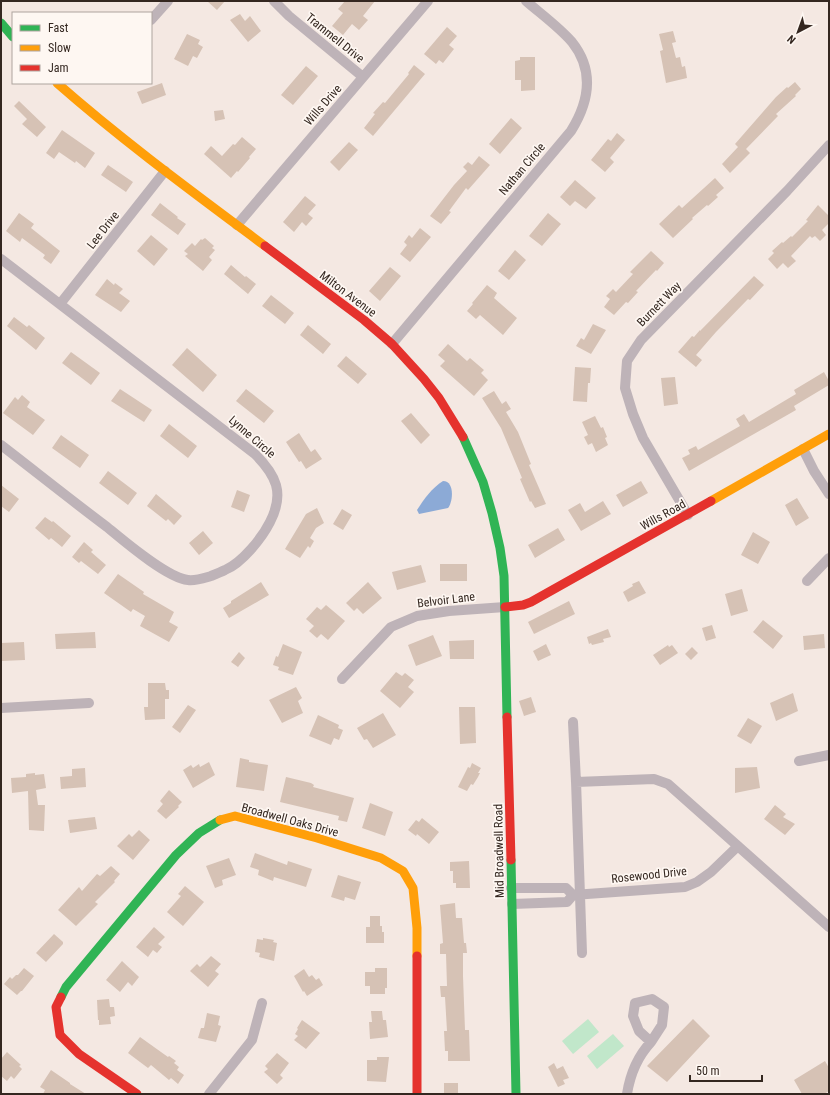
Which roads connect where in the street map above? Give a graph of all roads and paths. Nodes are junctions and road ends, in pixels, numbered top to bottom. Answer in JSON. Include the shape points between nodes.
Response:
{"nodes":[{"id":1,"x":168,"y":1,"type":"edge"},
{"id":2,"x":274,"y":1,"type":"edge"},
{"id":3,"x":428,"y":1,"type":"edge"},
{"id":4,"x":526,"y":1,"type":"edge"},
{"id":5,"x":152,"y":19,"type":"edge"},
{"id":6,"x":1,"y":23,"type":"edge"},
{"id":7,"x":12,"y":36,"type":"edge"},
{"id":8,"x":363,"y":78,"type":"junction"},
{"id":9,"x":58,"y":84,"type":"edge"},
{"id":10,"x":829,"y":144,"type":"edge"},
{"id":11,"x":165,"y":171,"type":"junction"},
{"id":12,"x":237,"y":225,"type":"junction"},
{"id":13,"x":1,"y":259,"type":"edge"},
{"id":14,"x":60,"y":304,"type":"junction"},
{"id":15,"x":392,"y":344,"type":"junction"},
{"id":16,"x":829,"y":434,"type":"edge"},
{"id":17,"x":1,"y":445,"type":"edge"},
{"id":18,"x":803,"y":449,"type":"junction"},
{"id":19,"x":829,"y":494,"type":"edge"},
{"id":20,"x":688,"y":515,"type":"junction"},
{"id":21,"x":829,"y":558,"type":"edge"},
{"id":22,"x":807,"y":581,"type":"dead end"},
{"id":23,"x":505,"y":607,"type":"junction"},
{"id":24,"x":342,"y":679,"type":"dead end"},
{"id":25,"x":89,"y":703,"type":"dead end"},
{"id":26,"x":1,"y":708,"type":"edge"},
{"id":27,"x":573,"y":722,"type":"dead end"},
{"id":28,"x":829,"y":755,"type":"edge"},
{"id":29,"x":799,"y":761,"type":"dead end"},
{"id":30,"x":576,"y":781,"type":"junction"},
{"id":31,"x":738,"y":846,"type":"junction"},
{"id":32,"x":511,"y":888,"type":"junction"},
{"id":33,"x":576,"y":895,"type":"junction"},
{"id":34,"x":512,"y":904,"type":"junction"},
{"id":35,"x":829,"y":927,"type":"edge"},
{"id":36,"x":582,"y":953,"type":"dead end"},
{"id":37,"x":262,"y":1003,"type":"dead end"},
{"id":38,"x":651,"y":1042,"type":"dead end"},
{"id":39,"x":137,"y":1094,"type":"edge"},
{"id":40,"x":209,"y":1094,"type":"edge"},
{"id":41,"x":418,"y":1094,"type":"edge"},
{"id":42,"x":516,"y":1094,"type":"edge"},
{"id":43,"x":626,"y":1094,"type":"edge"}],
"edges":[{"from":1,"to":5,"type":"street"},
{"from":2,"to":8,"type":"street","name":"Trammell Drive"},
{"from":3,"to":8,"type":"street","name":"Wills Drive"},
{"from":4,"to":15,"type":"street","name":"Nathan Circle","via":[[564,34],[581,57],[586,70],[587,85],[586,101],[580,117]]},
{"from":6,"to":7,"type":"street"},
{"from":8,"to":12,"type":"street","name":"Wills Drive"},
{"from":9,"to":11,"type":"street","name":"Milton Avenue"},
{"from":10,"to":20,"type":"street","name":"Burnett Way","via":[[787,191],[642,340],[627,361],[625,388],[633,414],[643,438]]},
{"from":11,"to":12,"type":"street","name":"Milton Avenue"},
{"from":11,"to":14,"type":"street","name":"Lee Drive"},
{"from":12,"to":15,"type":"street","name":"Milton Avenue"},
{"from":13,"to":14,"type":"street","name":"Lynne Circle"},
{"from":14,"to":17,"type":"street","name":"Lynne Circle","via":[[255,454],[268,467],[278,495],[272,520],[244,557],[227,570],[200,580],[187,580],[146,557]]},
{"from":15,"to":23,"type":"street","name":"Milton Avenue","via":[[419,372],[442,402],[462,434],[478,468],[499,540]]},
{"from":16,"to":18,"type":"street","name":"Wills Road"},
{"from":18,"to":19,"type":"street"},
{"from":18,"to":20,"type":"street","name":"Wills Road"},
{"from":20,"to":23,"type":"street","name":"Wills Road","via":[[531,602]]},
{"from":21,"to":22,"type":"street"},
{"from":23,"to":24,"type":"street","name":"Belvoir Lane","via":[[417,616],[391,627]]},
{"from":23,"to":32,"type":"street","name":"Mid Broadwell Road"},
{"from":25,"to":26,"type":"street"},
{"from":27,"to":30,"type":"street"},
{"from":28,"to":29,"type":"street"},
{"from":30,"to":31,"type":"street","via":[[654,779],[668,784]]},
{"from":30,"to":33,"type":"street"},
{"from":31,"to":33,"type":"street","name":"Rosewood Drive","via":[[711,872],[684,887]]},
{"from":31,"to":35,"type":"street"},
{"from":32,"to":33,"type":"street","name":"Rosewood Drive","via":[[566,888]]},
{"from":32,"to":34,"type":"street","name":"Mid Broadwell Road"},
{"from":33,"to":34,"type":"street","name":"Rosewood Drive","via":[[567,902]]},
{"from":33,"to":36,"type":"street"},
{"from":34,"to":42,"type":"street","name":"Mid Broadwell Road"},
{"from":37,"to":40,"type":"street","via":[[252,1040]]},
{"from":38,"to":43,"type":"street","via":[[633,1068]]},
{"from":39,"to":41,"type":"street","name":"Broadwell Oaks Drive","via":[[79,1054],[60,1035],[56,1007],[66,987],[176,854],[217,821],[235,816],[382,858],[403,871],[413,888],[417,928]]}]}
